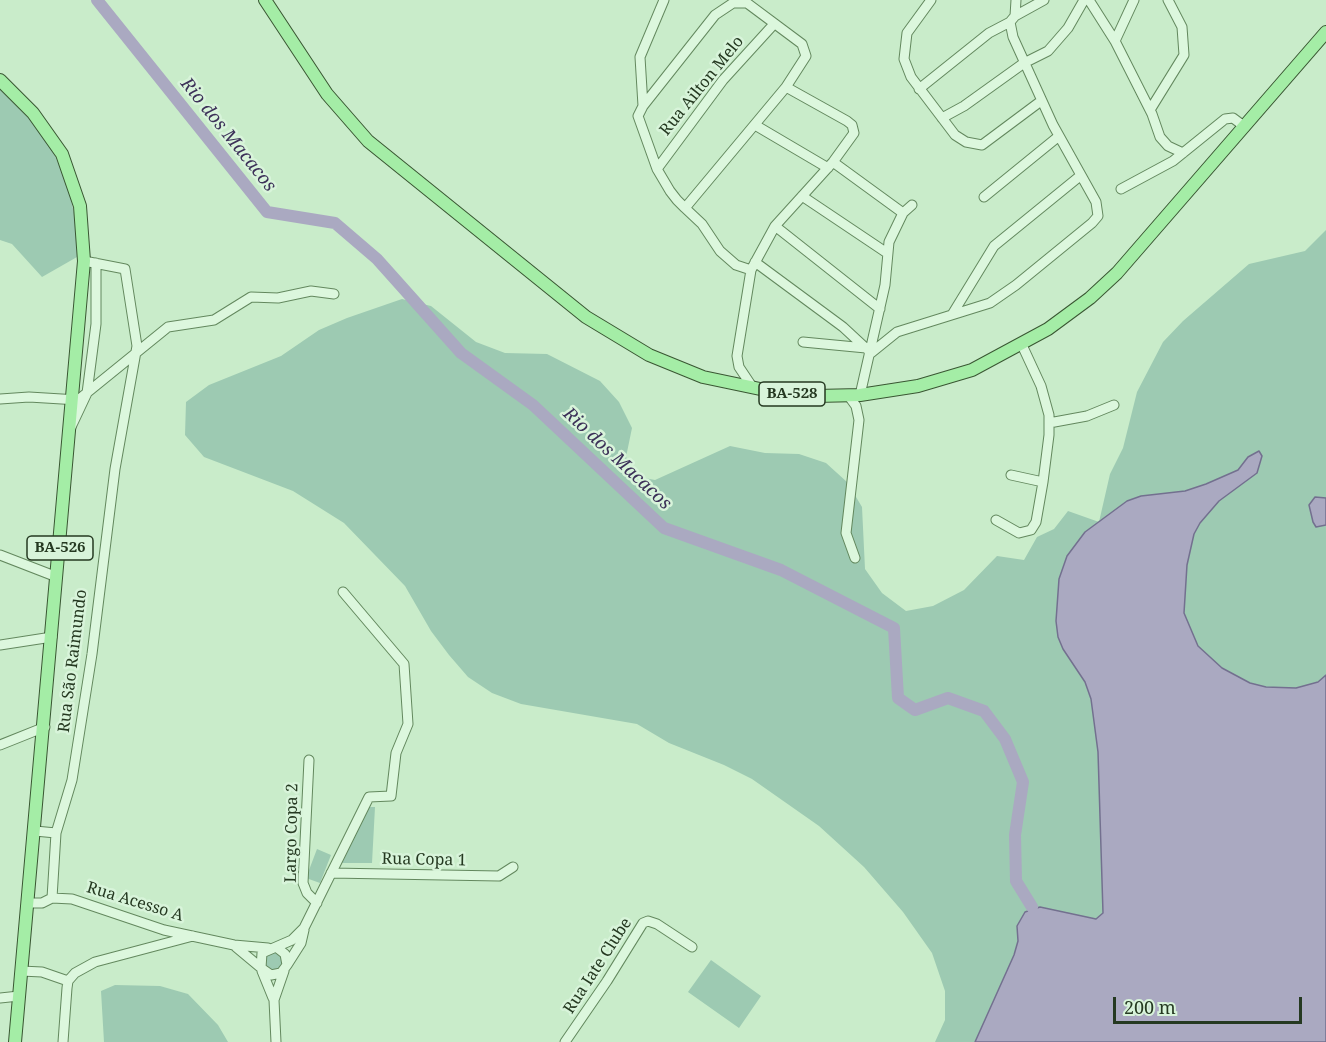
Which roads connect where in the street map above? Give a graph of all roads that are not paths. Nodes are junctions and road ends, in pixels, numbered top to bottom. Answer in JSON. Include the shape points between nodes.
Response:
{"nodes":[{"id":1,"x":266,"y":0,"type":"edge"},
{"id":2,"x":664,"y":0,"type":"edge"},
{"id":3,"x":931,"y":0,"type":"edge"},
{"id":4,"x":1016,"y":0,"type":"edge"},
{"id":5,"x":1044,"y":0,"type":"edge"},
{"id":6,"x":1084,"y":0,"type":"edge"},
{"id":7,"x":1089,"y":0,"type":"edge"},
{"id":8,"x":1134,"y":0,"type":"edge"},
{"id":9,"x":1168,"y":0,"type":"edge"},
{"id":10,"x":1012,"y":19,"type":"junction"},
{"id":11,"x":774,"y":24,"type":"junction"},
{"id":12,"x":1326,"y":32,"type":"edge"},
{"id":13,"x":1115,"y":41,"type":"junction"},
{"id":14,"x":1024,"y":63,"type":"junction"},
{"id":15,"x":0,"y":80,"type":"edge"},
{"id":16,"x":786,"y":87,"type":"junction"},
{"id":17,"x":919,"y":89,"type":"junction"},
{"id":18,"x":1041,"y":101,"type":"junction"},
{"id":19,"x":643,"y":106,"type":"junction"},
{"id":20,"x":1150,"y":110,"type":"junction"},
{"id":21,"x":942,"y":118,"type":"junction"},
{"id":22,"x":755,"y":125,"type":"junction"},
{"id":23,"x":1245,"y":127,"type":"junction"},
{"id":24,"x":1059,"y":136,"type":"junction"},
{"id":25,"x":1183,"y":153,"type":"junction"},
{"id":26,"x":830,"y":165,"type":"junction"},
{"id":27,"x":657,"y":169,"type":"junction"},
{"id":28,"x":1080,"y":176,"type":"junction"},
{"id":29,"x":1121,"y":189,"type":"dead end"},
{"id":30,"x":802,"y":196,"type":"junction"},
{"id":31,"x":984,"y":197,"type":"dead end"},
{"id":32,"x":912,"y":205,"type":"dead end"},
{"id":33,"x":685,"y":208,"type":"junction"},
{"id":34,"x":903,"y":213,"type":"junction"},
{"id":35,"x":775,"y":226,"type":"junction"},
{"id":36,"x":886,"y":253,"type":"junction"},
{"id":37,"x":90,"y":262,"type":"junction"},
{"id":38,"x":753,"y":266,"type":"junction"},
{"id":39,"x":334,"y":294,"type":"dead end"},
{"id":40,"x":880,"y":309,"type":"junction"},
{"id":41,"x":953,"y":313,"type":"junction"},
{"id":42,"x":803,"y":342,"type":"dead end"},
{"id":43,"x":1022,"y":345,"type":"junction"},
{"id":44,"x":868,"y":351,"type":"junction"},
{"id":45,"x":135,"y":355,"type":"junction"},
{"id":46,"x":753,"y":388,"type":"junction"},
{"id":47,"x":87,"y":393,"type":"junction"},
{"id":48,"x":854,"y":395,"type":"junction"},
{"id":49,"x":0,"y":399,"type":"edge"},
{"id":50,"x":73,"y":401,"type":"junction"},
{"id":51,"x":1114,"y":405,"type":"dead end"},
{"id":52,"x":1049,"y":423,"type":"junction"},
{"id":53,"x":70,"y":429,"type":"junction"},
{"id":54,"x":1011,"y":475,"type":"dead end"},
{"id":55,"x":1043,"y":482,"type":"junction"},
{"id":56,"x":996,"y":520,"type":"dead end"},
{"id":57,"x":0,"y":555,"type":"edge"},
{"id":58,"x":855,"y":558,"type":"dead end"},
{"id":59,"x":57,"y":576,"type":"junction"},
{"id":60,"x":343,"y":592,"type":"dead end"},
{"id":61,"x":52,"y":637,"type":"junction"},
{"id":62,"x":0,"y":645,"type":"edge"},
{"id":63,"x":45,"y":727,"type":"junction"},
{"id":64,"x":0,"y":745,"type":"edge"},
{"id":65,"x":309,"y":760,"type":"dead end"},
{"id":66,"x":35,"y":831,"type":"junction"},
{"id":67,"x":56,"y":833,"type":"junction"},
{"id":68,"x":513,"y":867,"type":"dead end"},
{"id":69,"x":331,"y":873,"type":"junction"},
{"id":70,"x":52,"y":898,"type":"junction"},
{"id":71,"x":28,"y":903,"type":"junction"},
{"id":72,"x":317,"y":903,"type":"junction"},
{"id":73,"x":304,"y":928,"type":"junction"},
{"id":74,"x":195,"y":935,"type":"junction"},
{"id":75,"x":234,"y":945,"type":"junction"},
{"id":76,"x":273,"y":947,"type":"junction"},
{"id":77,"x":692,"y":947,"type":"dead end"},
{"id":78,"x":286,"y":967,"type":"junction"},
{"id":79,"x":261,"y":969,"type":"junction"},
{"id":80,"x":21,"y":971,"type":"junction"},
{"id":81,"x":68,"y":981,"type":"junction"},
{"id":82,"x":19,"y":996,"type":"junction"},
{"id":83,"x":0,"y":998,"type":"edge"},
{"id":84,"x":274,"y":1000,"type":"junction"},
{"id":85,"x":15,"y":1042,"type":"edge"},
{"id":86,"x":63,"y":1042,"type":"edge"},
{"id":87,"x":276,"y":1042,"type":"edge"},
{"id":88,"x":566,"y":1042,"type":"edge"}],
"edges":[{"from":1,"to":46,"type":"main road","number":"BA-528","via":[[327,94],[368,141],[579,312],[615,337],[668,364],[703,377]]},
{"from":2,"to":19,"type":"street","via":[[641,51]]},
{"from":3,"to":17,"type":"street","via":[[905,39],[906,68]]},
{"from":4,"to":10,"type":"street"},
{"from":5,"to":10,"type":"street"},
{"from":6,"to":14,"type":"street","via":[[1058,42]]},
{"from":7,"to":13,"type":"street"},
{"from":8,"to":13,"type":"street"},
{"from":9,"to":20,"type":"street","via":[[1182,27],[1184,55]]},
{"from":10,"to":14,"type":"street","via":[[1013,37]]},
{"from":10,"to":17,"type":"street"},
{"from":11,"to":16,"type":"street","name":"Rua Ailton Melo","via":[[806,49],[804,60]]},
{"from":11,"to":19,"type":"street","name":"Rua Ailton Melo","via":[[747,3],[724,8]]},
{"from":11,"to":27,"type":"street","name":"Rua Ailton Melo","via":[[723,80]]},
{"from":12,"to":23,"type":"main road","number":"BA-528"},
{"from":13,"to":20,"type":"street"},
{"from":14,"to":18,"type":"street"},
{"from":14,"to":21,"type":"street"},
{"from":15,"to":37,"type":"main road","number":"BA-526","via":[[33,113],[62,154],[80,206]]},
{"from":16,"to":22,"type":"street"},
{"from":16,"to":26,"type":"street","via":[[847,121],[853,129],[853,137]]},
{"from":17,"to":21,"type":"street"},
{"from":18,"to":21,"type":"street","via":[[982,145],[961,139]]},
{"from":18,"to":24,"type":"street"},
{"from":19,"to":27,"type":"street","name":"Rua Ailton Melo","via":[[638,112],[638,124]]},
{"from":20,"to":25,"type":"street","via":[[1160,136],[1168,146]]},
{"from":22,"to":26,"type":"street"},
{"from":22,"to":33,"type":"street"},
{"from":23,"to":25,"type":"street","via":[[1233,118],[1225,119]]},
{"from":23,"to":43,"type":"main road","number":"BA-528","via":[[1117,273],[1090,298]]},
{"from":24,"to":28,"type":"street"},
{"from":24,"to":31,"type":"street"},
{"from":25,"to":29,"type":"street"},
{"from":26,"to":30,"type":"street"},
{"from":26,"to":34,"type":"street"},
{"from":27,"to":33,"type":"street","name":"Rua Ailton Melo"},
{"from":28,"to":41,"type":"street","via":[[994,246]]},
{"from":28,"to":41,"type":"street","via":[[1096,202],[1098,216],[1003,295],[990,303]]},
{"from":30,"to":35,"type":"street"},
{"from":30,"to":36,"type":"street"},
{"from":32,"to":34,"type":"street"},
{"from":33,"to":38,"type":"street","name":"Rua Ailton Melo","via":[[702,224],[720,252],[736,265]]},
{"from":34,"to":36,"type":"street"},
{"from":35,"to":38,"type":"street"},
{"from":35,"to":40,"type":"street"},
{"from":36,"to":40,"type":"street"},
{"from":37,"to":45,"type":"street","name":"Rua São Raimundo","via":[[126,269],[137,341]]},
{"from":37,"to":47,"type":"street","via":[[96,324]]},
{"from":37,"to":50,"type":"main road","number":"BA-526"},
{"from":38,"to":44,"type":"street","name":"Rua Ailton Melo","via":[[843,327]]},
{"from":38,"to":46,"type":"street","via":[[738,356],[739,367]]},
{"from":39,"to":45,"type":"street","via":[[312,291],[278,298],[251,297],[214,320],[164,329]]},
{"from":40,"to":44,"type":"street"},
{"from":41,"to":44,"type":"street","via":[[897,332]]},
{"from":42,"to":44,"type":"street"},
{"from":43,"to":48,"type":"main road","number":"BA-528","via":[[972,370],[918,386]]},
{"from":43,"to":52,"type":"street","via":[[1043,393]]},
{"from":44,"to":48,"type":"street"},
{"from":45,"to":47,"type":"street"},
{"from":45,"to":67,"type":"street","name":"Rua São Raimundo","via":[[115,469],[72,780]]},
{"from":46,"to":48,"type":"main road","number":"BA-528","via":[[784,394]]},
{"from":47,"to":50,"type":"street"},
{"from":47,"to":53,"type":"street"},
{"from":48,"to":58,"type":"street","via":[[860,420],[846,533]]},
{"from":49,"to":50,"type":"street"},
{"from":50,"to":53,"type":"main road","number":"BA-526"},
{"from":51,"to":52,"type":"street","via":[[1087,416]]},
{"from":52,"to":55,"type":"street"},
{"from":53,"to":59,"type":"main road","number":"BA-526"},
{"from":54,"to":55,"type":"street"},
{"from":55,"to":56,"type":"street","via":[[1031,530],[1019,532]]},
{"from":57,"to":59,"type":"street"},
{"from":59,"to":61,"type":"main road","number":"BA-526"},
{"from":60,"to":69,"type":"street","via":[[405,668],[408,724],[396,753],[392,796],[369,797]]},
{"from":61,"to":62,"type":"street"},
{"from":61,"to":63,"type":"main road","number":"BA-526"},
{"from":63,"to":64,"type":"street"},
{"from":63,"to":66,"type":"main road","number":"BA-526"},
{"from":65,"to":72,"type":"street","name":"Largo Copa 2","via":[[303,883]]},
{"from":66,"to":67,"type":"street"},
{"from":66,"to":71,"type":"main road","number":"BA-526"},
{"from":67,"to":70,"type":"street","name":"Rua São Raimundo"},
{"from":68,"to":69,"type":"street","name":"Rua Copa 1","via":[[500,876]]},
{"from":69,"to":72,"type":"street"},
{"from":70,"to":71,"type":"street","name":"Rua Acesso A"},
{"from":70,"to":74,"type":"street","name":"Rua Acesso A","via":[[72,898],[154,927]]},
{"from":71,"to":80,"type":"main road","number":"BA-526"},
{"from":72,"to":73,"type":"street"},
{"from":73,"to":76,"type":"street","via":[[292,940]]},
{"from":73,"to":78,"type":"street","via":[[301,944]]},
{"from":74,"to":75,"type":"street","name":"Rua Acesso A"},
{"from":74,"to":81,"type":"street","via":[[95,962]]},
{"from":75,"to":76,"type":"street","name":"Rua Acesso A"},
{"from":75,"to":79,"type":"street","name":"Rua Acesso A"},
{"from":76,"to":78,"type":"street","via":[[285,954]]},
{"from":76,"to":79,"type":"street","via":[[261,953]]},
{"from":77,"to":88,"type":"street","name":"Rua Iate Clube","via":[[657,924],[643,923]]},
{"from":78,"to":79,"type":"street","via":[[271,975]]},
{"from":78,"to":84,"type":"street"},
{"from":79,"to":84,"type":"street"},
{"from":80,"to":81,"type":"street","via":[[42,972]]},
{"from":80,"to":82,"type":"main road","number":"BA-526"},
{"from":81,"to":86,"type":"street"},
{"from":82,"to":83,"type":"street"},
{"from":82,"to":85,"type":"main road","number":"BA-526"},
{"from":84,"to":87,"type":"street"}]}
